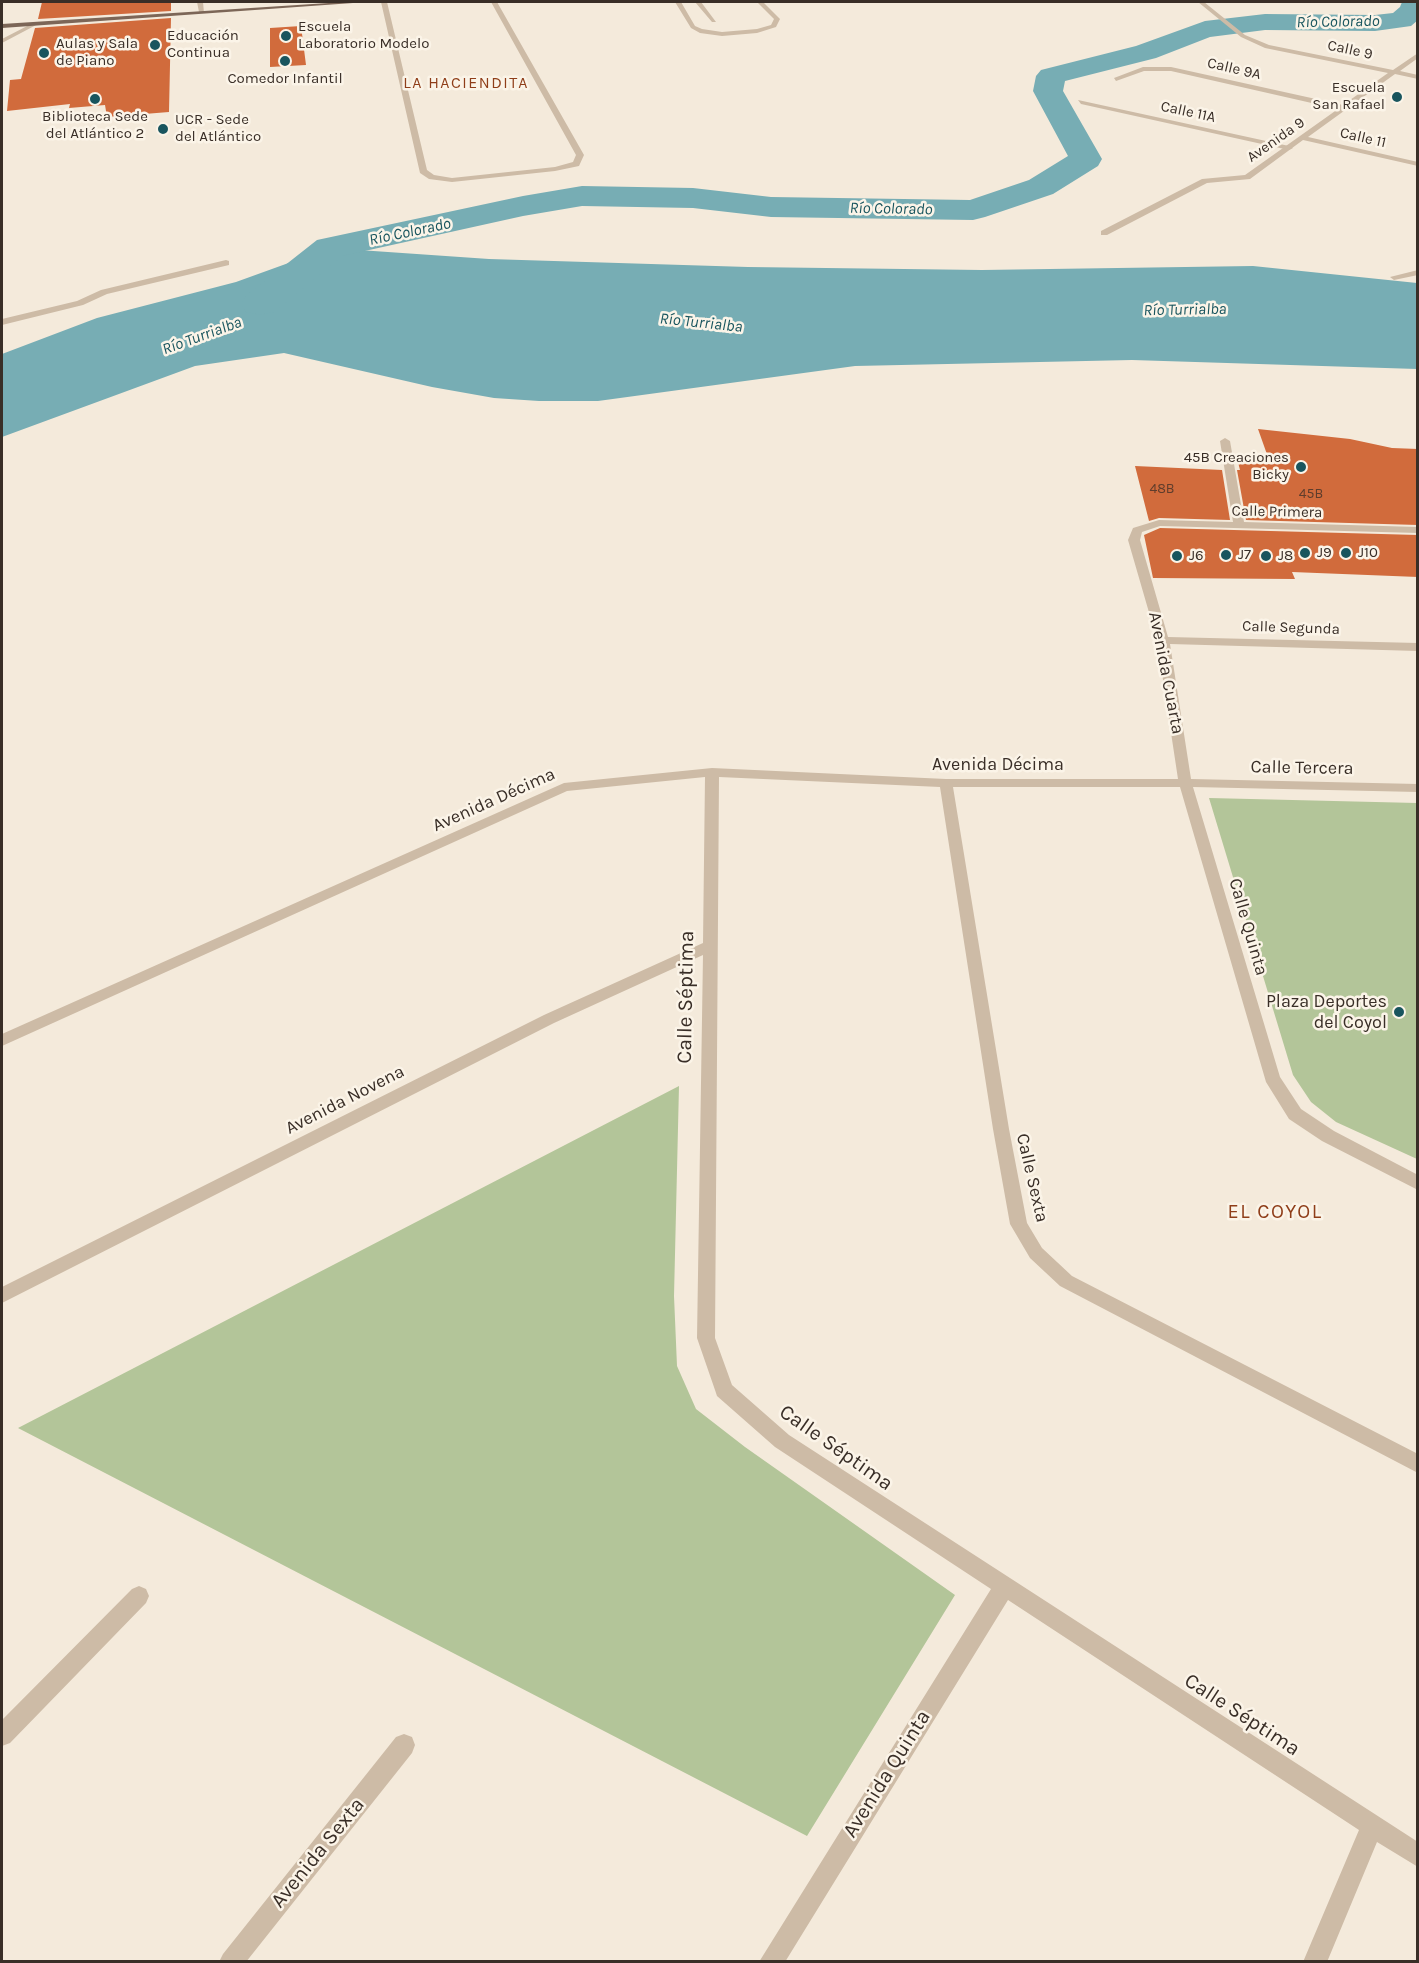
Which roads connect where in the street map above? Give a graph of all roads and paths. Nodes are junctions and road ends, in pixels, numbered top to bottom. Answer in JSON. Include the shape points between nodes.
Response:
{"nodes":[{"id":1,"x":200,"y":2,"type":"edge"},
{"id":2,"x":364,"y":2,"type":"edge"},
{"id":3,"x":384,"y":2,"type":"edge"},
{"id":4,"x":494,"y":2,"type":"edge"},
{"id":5,"x":678,"y":2,"type":"edge"},
{"id":6,"x":698,"y":2,"type":"edge"},
{"id":7,"x":760,"y":2,"type":"edge"},
{"id":8,"x":1201,"y":2,"type":"edge"},
{"id":9,"x":202,"y":12,"type":"junction"},
{"id":10,"x":714,"y":21,"type":"dead end"},
{"id":11,"x":36,"y":24,"type":"junction"},
{"id":12,"x":2,"y":26,"type":"edge"},
{"id":13,"x":2,"y":41,"type":"edge"},
{"id":14,"x":1418,"y":55,"type":"edge"},
{"id":15,"x":1395,"y":73,"type":"junction"},
{"id":16,"x":1418,"y":77,"type":"edge"},
{"id":17,"x":1116,"y":79,"type":"dead end"},
{"id":18,"x":1081,"y":102,"type":"dead end"},
{"id":19,"x":1346,"y":108,"type":"junction"},
{"id":20,"x":1302,"y":138,"type":"junction"},
{"id":21,"x":1289,"y":148,"type":"junction"},
{"id":22,"x":1418,"y":164,"type":"edge"},
{"id":23,"x":1104,"y":233,"type":"dead end"},
{"id":24,"x":226,"y":263,"type":"dead end"},
{"id":25,"x":1418,"y":272,"type":"edge"},
{"id":26,"x":1394,"y":277,"type":"dead end"},
{"id":27,"x":2,"y":322,"type":"edge"},
{"id":28,"x":1225,"y":441,"type":"dead end"},
{"id":29,"x":1239,"y":526,"type":"junction"},
{"id":30,"x":1137,"y":530,"type":"joint"},
{"id":31,"x":1418,"y":530,"type":"edge"},
{"id":32,"x":1163,"y":640,"type":"junction"},
{"id":33,"x":1418,"y":647,"type":"edge"},
{"id":34,"x":712,"y":772,"type":"junction"},
{"id":35,"x":946,"y":783,"type":"junction"},
{"id":36,"x":1185,"y":783,"type":"junction"},
{"id":37,"x":1418,"y":788,"type":"edge"},
{"id":38,"x":709,"y":946,"type":"junction"},
{"id":39,"x":2,"y":1040,"type":"edge"},
{"id":40,"x":1418,"y":1184,"type":"edge"},
{"id":41,"x":2,"y":1295,"type":"edge"},
{"id":42,"x":1418,"y":1464,"type":"edge"},
{"id":43,"x":1004,"y":1587,"type":"junction"},
{"id":44,"x":140,"y":1596,"type":"dead end"},
{"id":45,"x":2,"y":1735,"type":"edge"},
{"id":46,"x":404,"y":1745,"type":"dead end"},
{"id":47,"x":1372,"y":1827,"type":"junction"},
{"id":48,"x":1418,"y":1856,"type":"edge"},
{"id":49,"x":231,"y":1962,"type":"edge"},
{"id":50,"x":771,"y":1962,"type":"edge"},
{"id":51,"x":1315,"y":1962,"type":"edge"}],
"edges":[{"from":1,"to":9,"type":"street"},
{"from":2,"to":9,"type":"main road"},
{"from":3,"to":4,"type":"street","via":[[423,171],[432,177],[452,180],[555,170],[576,164],[580,155]]},
{"from":5,"to":7,"type":"street","via":[[693,27],[722,34],[774,26],[777,19]]},
{"from":6,"to":10,"type":"street"},
{"from":8,"to":15,"type":"street","name":"Calle 9","via":[[1243,36],[1267,46]]},
{"from":9,"to":11,"type":"main road"},
{"from":11,"to":12,"type":"main road"},
{"from":11,"to":13,"type":"street"},
{"from":14,"to":15,"type":"street","name":"Avenida 9"},
{"from":15,"to":16,"type":"street","name":"Calle 9"},
{"from":15,"to":19,"type":"street","name":"Avenida 9"},
{"from":17,"to":19,"type":"street","name":"Calle 9A","via":[[1143,69],[1171,69]]},
{"from":18,"to":21,"type":"street","name":"Calle 11A"},
{"from":19,"to":20,"type":"street","name":"Avenida 9"},
{"from":20,"to":21,"type":"street","name":"Avenida 9"},
{"from":20,"to":22,"type":"street","name":"Calle 11"},
{"from":21,"to":23,"type":"street","name":"Avenida 9","via":[[1247,177],[1205,181]]},
{"from":24,"to":27,"type":"street","via":[[104,292],[80,303]]},
{"from":25,"to":26,"type":"street"},
{"from":28,"to":29,"type":"street"},
{"from":29,"to":30,"type":"street","name":"Calle Primera","via":[[1159,524]]},
{"from":29,"to":31,"type":"street","name":"Calle Primera"},
{"from":30,"to":32,"type":"street","name":"Avenida Cuarta","via":[[1134,540]]},
{"from":32,"to":33,"type":"street","name":"Calle Segunda"},
{"from":32,"to":36,"type":"street","name":"Avenida Cuarta"},
{"from":34,"to":35,"type":"street","name":"Avenida Décima"},
{"from":34,"to":38,"type":"street","name":"Calle Séptima"},
{"from":34,"to":39,"type":"street","name":"Avenida Décima","via":[[564,787]]},
{"from":35,"to":36,"type":"street","name":"Avenida Décima"},
{"from":35,"to":42,"type":"street","name":"Calle Sexta","via":[[1019,1224],[1036,1253],[1066,1281]]},
{"from":36,"to":37,"type":"street","name":"Calle Tercera"},
{"from":36,"to":40,"type":"street","name":"Calle Quinta","via":[[1272,1078],[1294,1114]]},
{"from":38,"to":41,"type":"street","name":"Avenida Novena","via":[[549,1019]]},
{"from":38,"to":43,"type":"street","name":"Calle Séptima","via":[[706,1338],[724,1390],[782,1441]]},
{"from":43,"to":47,"type":"street","name":"Calle Séptima"},
{"from":43,"to":50,"type":"street","name":"Avenida Quinta"},
{"from":44,"to":45,"type":"street"},
{"from":46,"to":49,"type":"street","name":"Avenida Sexta"},
{"from":47,"to":48,"type":"street","name":"Calle Séptima"},
{"from":47,"to":51,"type":"street"}]}
